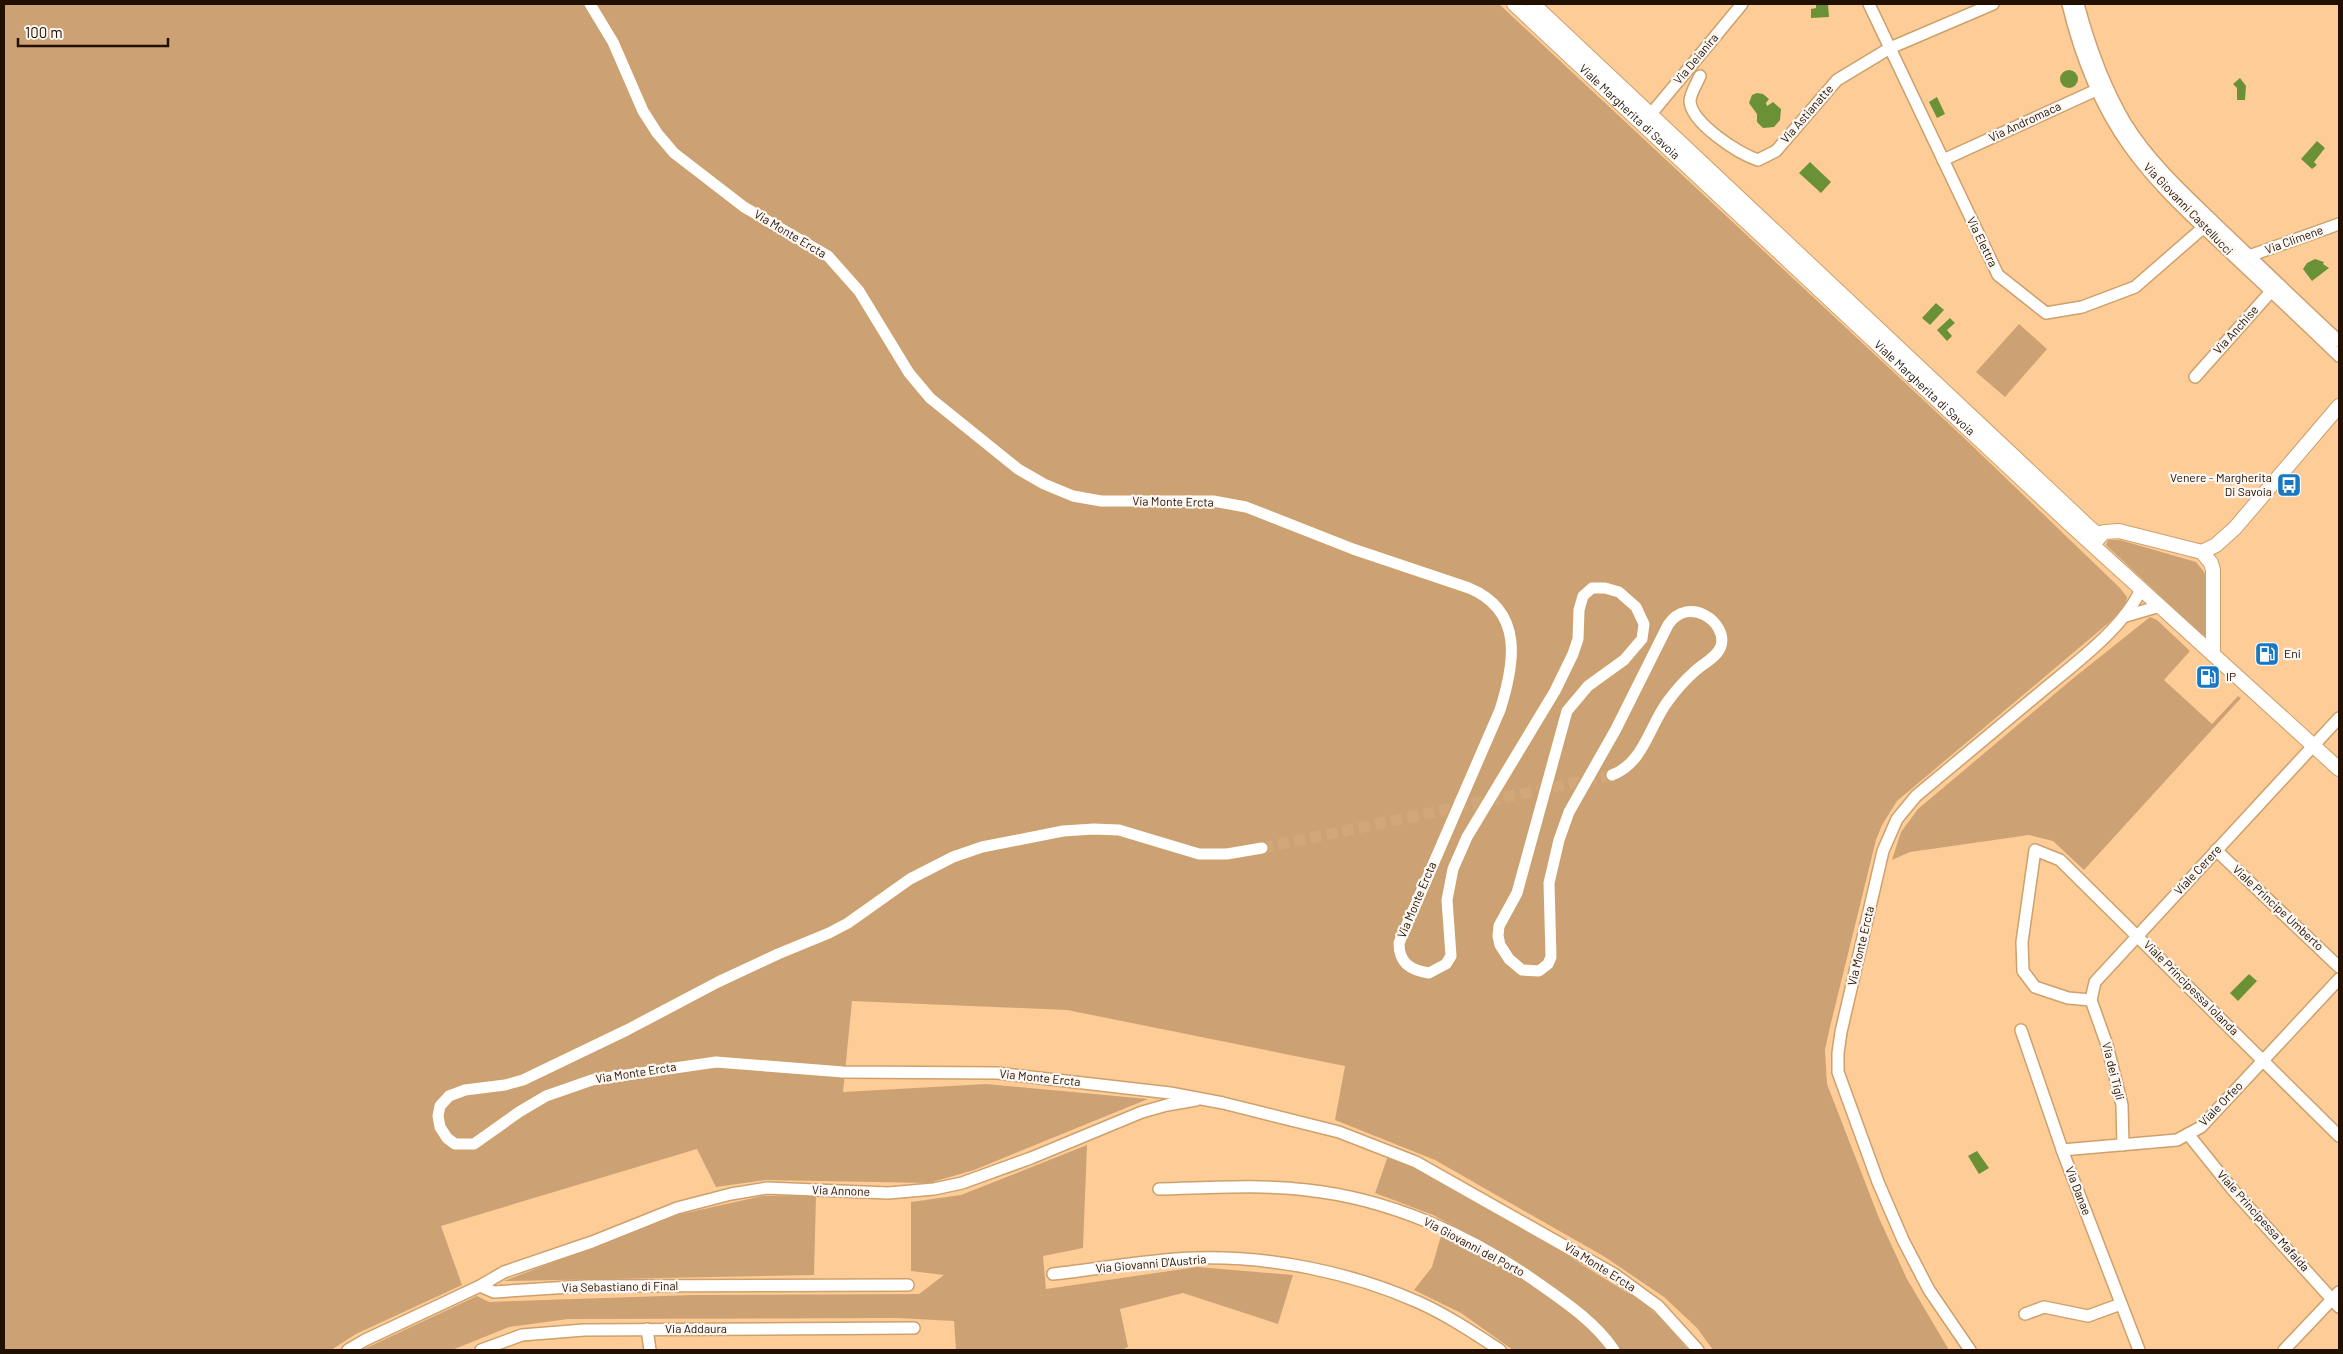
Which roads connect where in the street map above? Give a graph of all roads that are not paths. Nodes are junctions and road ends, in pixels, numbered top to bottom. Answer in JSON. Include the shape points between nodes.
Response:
{"nodes":[{"id":1,"x":590,"y":4,"type":"edge"},
{"id":2,"x":1514,"y":4,"type":"edge"},
{"id":3,"x":1533,"y":4,"type":"edge"},
{"id":4,"x":1742,"y":4,"type":"edge"},
{"id":5,"x":1869,"y":4,"type":"edge"},
{"id":6,"x":1993,"y":4,"type":"edge"},
{"id":7,"x":2068,"y":4,"type":"edge"},
{"id":8,"x":2078,"y":4,"type":"edge"},
{"id":9,"x":1890,"y":48,"type":"junction"},
{"id":10,"x":1700,"y":76,"type":"dead end"},
{"id":11,"x":2102,"y":87,"type":"junction"},
{"id":12,"x":1651,"y":114,"type":"junction"},
{"id":13,"x":1943,"y":160,"type":"junction"},
{"id":14,"x":2208,"y":224,"type":"junction"},
{"id":15,"x":2339,"y":224,"type":"edge"},
{"id":16,"x":2249,"y":256,"type":"junction"},
{"id":17,"x":2274,"y":287,"type":"junction"},
{"id":18,"x":2339,"y":341,"type":"edge"},
{"id":19,"x":2339,"y":356,"type":"edge"},
{"id":20,"x":2195,"y":377,"type":"dead end"},
{"id":21,"x":2339,"y":406,"type":"edge"},
{"id":22,"x":2235,"y":528,"type":"junction"},
{"id":23,"x":2101,"y":533,"type":"junction"},
{"id":24,"x":2098,"y":548,"type":"junction"},
{"id":25,"x":2202,"y":552,"type":"junction"},
{"id":26,"x":2213,"y":570,"type":"junction"},
{"id":27,"x":2142,"y":589,"type":"junction"},
{"id":28,"x":2160,"y":606,"type":"junction"},
{"id":29,"x":2126,"y":616,"type":"junction"},
{"id":30,"x":2210,"y":646,"type":"junction"},
{"id":31,"x":2339,"y":718,"type":"edge"},
{"id":32,"x":2314,"y":745,"type":"junction"},
{"id":33,"x":2339,"y":769,"type":"edge"},
{"id":34,"x":1612,"y":775,"type":"tunnel mouth"},
{"id":35,"x":1262,"y":848,"type":"tunnel mouth"},
{"id":36,"x":2216,"y":850,"type":"junction"},
{"id":37,"x":2137,"y":935,"type":"junction"},
{"id":38,"x":2339,"y":967,"type":"edge"},
{"id":39,"x":2339,"y":979,"type":"edge"},
{"id":40,"x":2091,"y":1000,"type":"junction"},
{"id":41,"x":2021,"y":1030,"type":"dead end"},
{"id":42,"x":2264,"y":1059,"type":"junction"},
{"id":43,"x":1205,"y":1099,"type":"junction"},
{"id":44,"x":2188,"y":1134,"type":"junction"},
{"id":45,"x":2339,"y":1136,"type":"edge"},
{"id":46,"x":2123,"y":1145,"type":"junction"},
{"id":47,"x":2062,"y":1150,"type":"junction"},
{"id":48,"x":1159,"y":1189,"type":"dead end"},
{"id":49,"x":1053,"y":1274,"type":"dead end"},
{"id":50,"x":908,"y":1285,"type":"dead end"},
{"id":51,"x":480,"y":1286,"type":"junction"},
{"id":52,"x":2337,"y":1300,"type":"edge"},
{"id":53,"x":2121,"y":1304,"type":"junction"},
{"id":54,"x":2025,"y":1314,"type":"dead end"},
{"id":55,"x":914,"y":1328,"type":"dead end"},
{"id":56,"x":647,"y":1329,"type":"junction"},
{"id":57,"x":348,"y":1350,"type":"edge"},
{"id":58,"x":481,"y":1350,"type":"edge"},
{"id":59,"x":650,"y":1350,"type":"edge"},
{"id":60,"x":1500,"y":1350,"type":"edge"},
{"id":61,"x":1614,"y":1350,"type":"edge"},
{"id":62,"x":1698,"y":1350,"type":"edge"},
{"id":63,"x":1970,"y":1350,"type":"edge"},
{"id":64,"x":2138,"y":1350,"type":"edge"},
{"id":65,"x":2284,"y":1350,"type":"edge"}],
"edges":[{"from":1,"to":34,"type":"street","name":"Via Monte Ercta","via":[[613,42],[643,111],[674,153],[744,207],[828,256],[859,291],[909,372],[930,398],[1018,469],[1073,496],[1101,501],[1213,501],[1246,507],[1353,549],[1469,588],[1496,604],[1507,623],[1511,662],[1509,682],[1500,710],[1399,943],[1399,953],[1410,968],[1429,973],[1446,964],[1451,956],[1447,900],[1453,869],[1467,837],[1555,691],[1578,640],[1580,602],[1587,592],[1597,587],[1611,589],[1636,606],[1644,632],[1633,652],[1588,686],[1567,711],[1517,893],[1499,926],[1500,945],[1522,970],[1539,971],[1551,957],[1549,883],[1559,840],[1572,805],[1616,729],[1668,624],[1685,610],[1702,614],[1720,632],[1722,639],[1718,651],[1684,681],[1667,702],[1629,767]]},
{"from":2,"to":24,"type":"street","name":"Viale Margherita di Savoia"},
{"from":3,"to":12,"type":"street","name":"Viale Margherita di Savoia"},
{"from":4,"to":12,"type":"street","name":"Via Deianira"},
{"from":5,"to":9,"type":"street","name":"Via Elettra"},
{"from":6,"to":9,"type":"street","name":"Via Astianatte"},
{"from":7,"to":11,"type":"street","name":"Via Giovanni Castellucci","via":[[2074,31]]},
{"from":8,"to":11,"type":"street","name":"Via Giovanni Castellucci"},
{"from":9,"to":10,"type":"street","name":"Via Astianatte","via":[[1837,80],[1776,151],[1758,160],[1744,156],[1694,114],[1690,100]]},
{"from":9,"to":13,"type":"street","name":"Via Elettra"},
{"from":11,"to":13,"type":"street","name":"Via Andromaca"},
{"from":11,"to":14,"type":"street","name":"Via Giovanni Castellucci","via":[[2118,129],[2139,159],[2158,182]]},
{"from":12,"to":23,"type":"street","name":"Viale Margherita di Savoia","via":[[2089,527]]},
{"from":13,"to":14,"type":"street","name":"Via Elettra","via":[[1998,275],[2046,313],[2082,307],[2135,287]]},
{"from":14,"to":16,"type":"street","name":"Via Giovanni Castellucci"},
{"from":14,"to":17,"type":"street","name":"Via Giovanni Castellucci"},
{"from":15,"to":16,"type":"street","name":"Via Climene"},
{"from":16,"to":17,"type":"street","name":"Via Giovanni Castellucci"},
{"from":17,"to":18,"type":"street","name":"Via Giovanni Castellucci"},
{"from":17,"to":19,"type":"street","name":"Via Giovanni Castellucci"},
{"from":17,"to":20,"type":"street","name":"Via Anchise"},
{"from":21,"to":22,"type":"street"},
{"from":22,"to":25,"type":"street","via":[[2216,545]]},
{"from":22,"to":26,"type":"street"},
{"from":23,"to":24,"type":"street","via":[[2096,542]]},
{"from":23,"to":25,"type":"street","via":[[2119,531]]},
{"from":24,"to":27,"type":"street","name":"Viale Margherita di Savoia"},
{"from":25,"to":26,"type":"street"},
{"from":26,"to":30,"type":"street"},
{"from":27,"to":28,"type":"street","name":"Viale Margherita di Savoia"},
{"from":27,"to":29,"type":"street"},
{"from":28,"to":29,"type":"street"},
{"from":28,"to":30,"type":"street","name":"Viale Margherita di Savoia"},
{"from":29,"to":63,"type":"street","name":"Via Monte Ercta","via":[[2067,670],[1916,796],[1902,813],[1883,851],[1841,1032],[1838,1072],[1878,1182],[1920,1273]]},
{"from":30,"to":32,"type":"street","name":"Viale Margherita di Savoia"},
{"from":31,"to":32,"type":"street","name":"Viale Cerere"},
{"from":32,"to":33,"type":"street","name":"Viale Margherita di Savoia"},
{"from":32,"to":36,"type":"street","name":"Viale Cerere"},
{"from":35,"to":43,"type":"street","name":"Via Monte Ercta","via":[[1227,854],[1199,854],[1119,830],[1094,829],[1063,831],[982,847],[953,857],[910,879],[835,930],[718,982],[523,1080],[449,1096],[440,1106],[438,1116],[447,1138],[455,1144],[474,1144],[546,1096],[592,1080],[716,1062],[843,1072],[997,1073]]},
{"from":36,"to":37,"type":"street","name":"Viale Cerere"},
{"from":36,"to":38,"type":"street","name":"Viale Principe Umberto"},
{"from":37,"to":40,"type":"street","name":"Viale Cerere","via":[[2094,982]]},
{"from":37,"to":40,"type":"street","name":"Viale Principessa Iolanda","via":[[2060,860],[2035,850],[2022,942],[2023,971],[2035,987],[2068,998]]},
{"from":37,"to":42,"type":"street","name":"Viale Principessa Iolanda"},
{"from":39,"to":42,"type":"street","name":"Viale Orfeo"},
{"from":40,"to":46,"type":"street","name":"Via dei Tigli","via":[[2122,1104]]},
{"from":41,"to":47,"type":"street","name":"Via Danae"},
{"from":42,"to":44,"type":"street","name":"Viale Orfeo","via":[[2201,1127]]},
{"from":42,"to":45,"type":"street","name":"Viale Principessa Iolanda"},
{"from":43,"to":51,"type":"street","name":"Via Annone","via":[[1142,1112],[1031,1158],[962,1183],[934,1189],[888,1193],[766,1188],[731,1194],[677,1208],[504,1272]]},
{"from":43,"to":62,"type":"street","name":"Via Monte Ercta","via":[[1339,1132],[1416,1162],[1614,1274],[1658,1306]]},
{"from":44,"to":46,"type":"street","name":"Viale Orfeo","via":[[2177,1140]]},
{"from":44,"to":52,"type":"street","name":"Viale Principessa Mafalda","via":[[2233,1190]]},
{"from":46,"to":47,"type":"street","name":"Viale Orfeo"},
{"from":47,"to":53,"type":"street","name":"Via Danae"},
{"from":48,"to":61,"type":"street","name":"Via Giovanni del Porto","via":[[1306,1189],[1382,1204],[1453,1234],[1525,1274],[1585,1318]]},
{"from":49,"to":60,"type":"street","name":"Via Giovanni D'Austria","via":[[1196,1258],[1278,1263],[1320,1270],[1418,1302]]},
{"from":50,"to":51,"type":"street","name":"Via Sebastiano di Final","via":[[585,1286],[494,1292]]},
{"from":51,"to":57,"type":"street"},
{"from":52,"to":65,"type":"street"},
{"from":53,"to":54,"type":"street","via":[[2088,1316],[2044,1307]]},
{"from":53,"to":64,"type":"street","name":"Via Danae"},
{"from":55,"to":56,"type":"street","name":"Via Addaura"},
{"from":56,"to":58,"type":"street","name":"Via Addaura","via":[[522,1335]]},
{"from":56,"to":59,"type":"street"}]}
